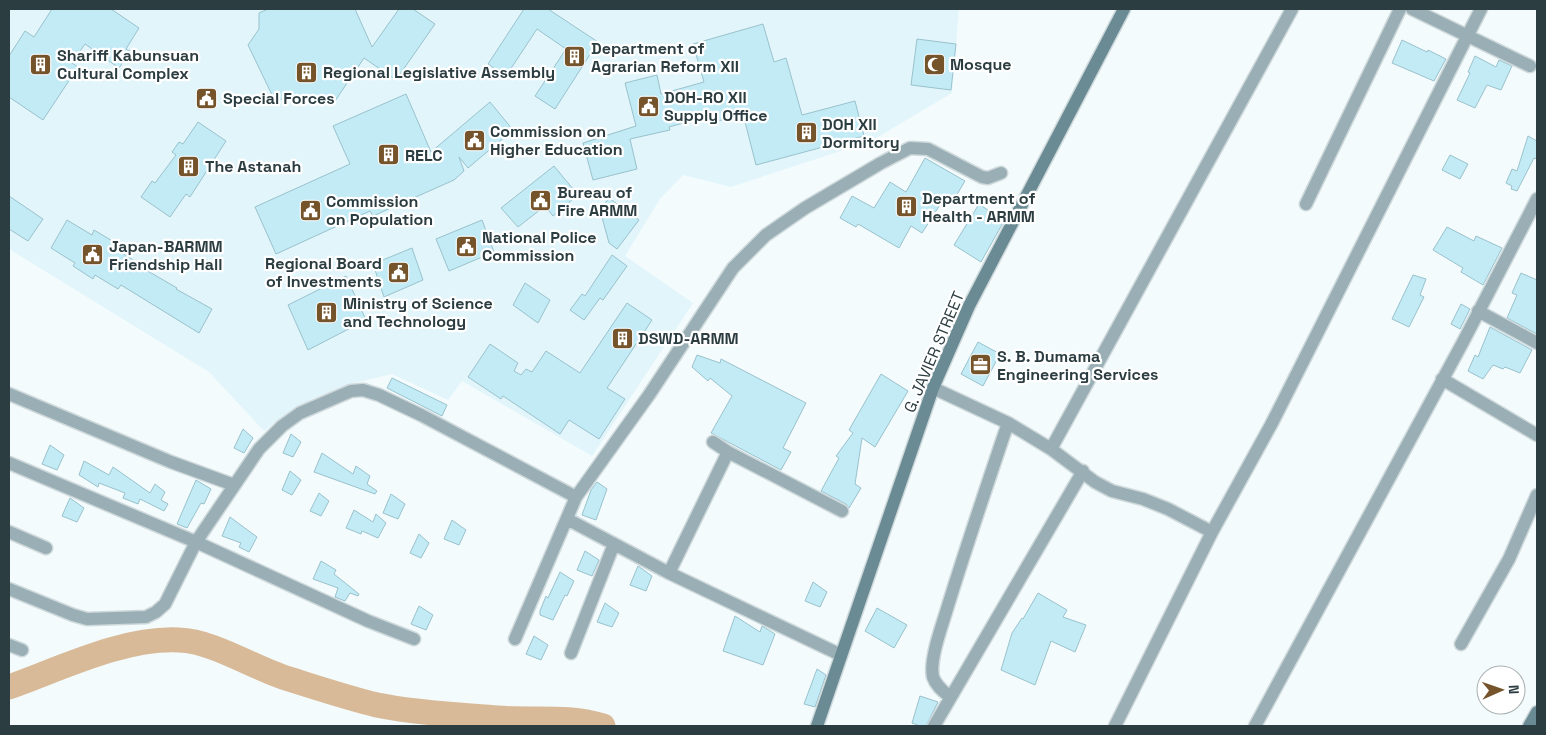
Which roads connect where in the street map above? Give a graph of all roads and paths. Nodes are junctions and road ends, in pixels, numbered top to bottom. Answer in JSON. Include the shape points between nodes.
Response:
{"nodes":[{"id":1,"x":1124,"y":9,"type":"edge"},
{"id":2,"x":1292,"y":9,"type":"edge"},
{"id":3,"x":1400,"y":9,"type":"edge"},
{"id":4,"x":1412,"y":9,"type":"edge"},
{"id":5,"x":1480,"y":9,"type":"edge"},
{"id":6,"x":1468,"y":35,"type":"junction"},
{"id":7,"x":1530,"y":66,"type":"dead end"},
{"id":8,"x":1001,"y":173,"type":"dead end"},
{"id":9,"x":1537,"y":199,"type":"edge"},
{"id":10,"x":1306,"y":204,"type":"dead end"},
{"id":11,"x":1478,"y":311,"type":"junction"},
{"id":12,"x":1537,"y":343,"type":"edge"},
{"id":13,"x":1442,"y":379,"type":"junction"},
{"id":14,"x":933,"y":388,"type":"junction"},
{"id":15,"x":9,"y":394,"type":"edge"},
{"id":16,"x":1008,"y":423,"type":"junction"},
{"id":17,"x":1537,"y":435,"type":"edge"},
{"id":18,"x":713,"y":442,"type":"dead end"},
{"id":19,"x":1051,"y":449,"type":"junction"},
{"id":20,"x":728,"y":452,"type":"junction"},
{"id":21,"x":9,"y":463,"type":"edge"},
{"id":22,"x":1083,"y":471,"type":"junction"},
{"id":23,"x":234,"y":485,"type":"junction"},
{"id":24,"x":1537,"y":495,"type":"edge"},
{"id":25,"x":576,"y":498,"type":"junction"},
{"id":26,"x":842,"y":511,"type":"dead end"},
{"id":27,"x":567,"y":519,"type":"junction"},
{"id":28,"x":9,"y":532,"type":"edge"},
{"id":29,"x":1212,"y":532,"type":"junction"},
{"id":30,"x":196,"y":542,"type":"junction"},
{"id":31,"x":614,"y":544,"type":"junction"},
{"id":32,"x":46,"y":548,"type":"dead end"},
{"id":33,"x":668,"y":573,"type":"junction"},
{"id":34,"x":9,"y":589,"type":"edge"},
{"id":35,"x":414,"y":639,"type":"dead end"},
{"id":36,"x":514,"y":639,"type":"dead end"},
{"id":37,"x":1461,"y":644,"type":"dead end"},
{"id":38,"x":9,"y":645,"type":"edge"},
{"id":39,"x":22,"y":650,"type":"dead end"},
{"id":40,"x":571,"y":653,"type":"dead end"},
{"id":41,"x":841,"y":655,"type":"junction"},
{"id":42,"x":950,"y":698,"type":"junction"},
{"id":43,"x":1537,"y":712,"type":"edge"},
{"id":44,"x":818,"y":726,"type":"edge"},
{"id":45,"x":934,"y":726,"type":"edge"},
{"id":46,"x":1115,"y":726,"type":"edge"},
{"id":47,"x":1255,"y":726,"type":"edge"},
{"id":48,"x":1529,"y":726,"type":"edge"}],
"edges":[{"from":1,"to":14,"type":"street","name":"G. JAVIER STREET","via":[[969,306]]},
{"from":2,"to":19,"type":"street"},
{"from":3,"to":10,"type":"street"},
{"from":4,"to":6,"type":"street"},
{"from":5,"to":6,"type":"street"},
{"from":6,"to":7,"type":"street"},
{"from":6,"to":29,"type":"street","via":[[1272,423]]},
{"from":8,"to":25,"type":"street","via":[[982,177],[928,149],[910,148],[813,203],[766,235],[733,268]]},
{"from":9,"to":11,"type":"street"},
{"from":11,"to":12,"type":"street"},
{"from":11,"to":13,"type":"street"},
{"from":13,"to":17,"type":"street"},
{"from":13,"to":47,"type":"street"},
{"from":14,"to":16,"type":"street"},
{"from":14,"to":41,"type":"street","name":"G. JAVIER STREET"},
{"from":15,"to":23,"type":"street"},
{"from":16,"to":19,"type":"street"},
{"from":16,"to":42,"type":"street","via":[[938,641],[933,676]]},
{"from":18,"to":20,"type":"street"},
{"from":19,"to":22,"type":"street"},
{"from":20,"to":26,"type":"street"},
{"from":20,"to":33,"type":"street"},
{"from":21,"to":30,"type":"street"},
{"from":22,"to":29,"type":"street","via":[[1112,491],[1143,499]]},
{"from":22,"to":42,"type":"street"},
{"from":23,"to":25,"type":"street","via":[[282,426],[329,400],[363,390],[421,415]]},
{"from":23,"to":30,"type":"street"},
{"from":24,"to":37,"type":"street","via":[[1509,559]]},
{"from":25,"to":27,"type":"street"},
{"from":27,"to":31,"type":"street"},
{"from":27,"to":36,"type":"street"},
{"from":28,"to":32,"type":"street"},
{"from":29,"to":46,"type":"street"},
{"from":30,"to":34,"type":"street","via":[[165,604],[146,617],[88,619]]},
{"from":30,"to":35,"type":"street"},
{"from":31,"to":33,"type":"street"},
{"from":31,"to":40,"type":"street"},
{"from":33,"to":41,"type":"street"},
{"from":38,"to":39,"type":"street"},
{"from":41,"to":44,"type":"street","name":"G. JAVIER STREET"},
{"from":42,"to":45,"type":"street"},
{"from":43,"to":48,"type":"street"}]}
